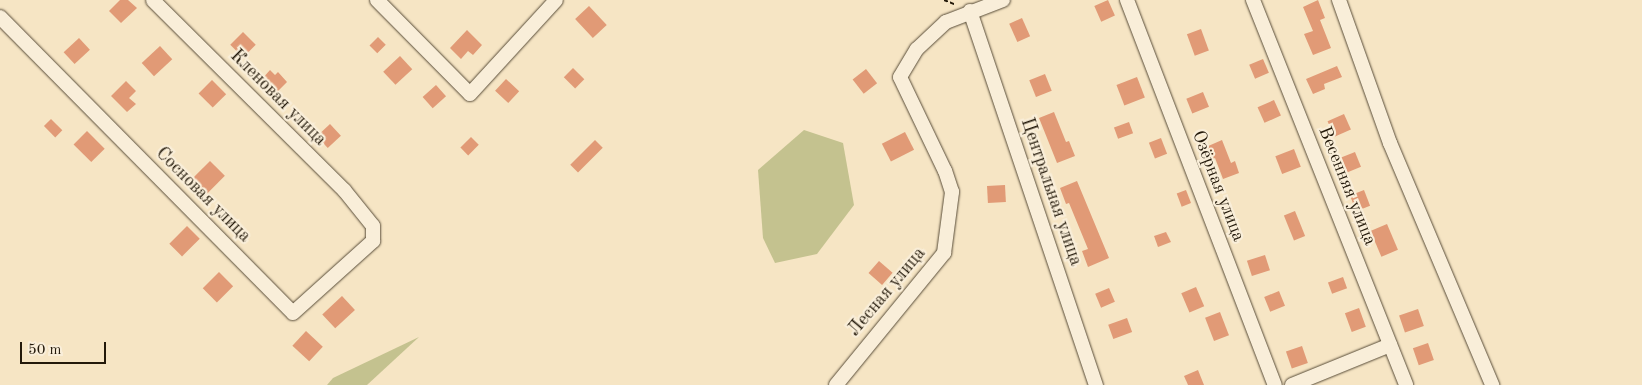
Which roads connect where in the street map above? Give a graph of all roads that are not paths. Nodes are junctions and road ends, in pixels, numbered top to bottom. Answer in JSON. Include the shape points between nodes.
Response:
{"nodes":[{"id":1,"x":153,"y":0,"type":"edge"},
{"id":2,"x":377,"y":0,"type":"edge"},
{"id":3,"x":556,"y":0,"type":"edge"},
{"id":4,"x":1003,"y":0,"type":"edge"},
{"id":5,"x":1127,"y":0,"type":"edge"},
{"id":6,"x":1253,"y":0,"type":"edge"},
{"id":7,"x":1339,"y":0,"type":"edge"},
{"id":8,"x":970,"y":11,"type":"junction"},
{"id":9,"x":0,"y":17,"type":"edge"},
{"id":10,"x":373,"y":226,"type":"joint"},
{"id":11,"x":1390,"y":344,"type":"junction"},
{"id":12,"x":836,"y":385,"type":"edge"},
{"id":13,"x":1096,"y":385,"type":"edge"},
{"id":14,"x":1275,"y":385,"type":"edge"},
{"id":15,"x":1292,"y":385,"type":"edge"},
{"id":16,"x":1406,"y":385,"type":"edge"},
{"id":17,"x":1492,"y":385,"type":"edge"}],
"edges":[{"from":1,"to":10,"type":"street","name":"Кленовая улица","via":[[344,190]]},
{"from":2,"to":3,"type":"street","via":[[470,94]]},
{"from":4,"to":8,"type":"street"},
{"from":5,"to":14,"type":"street","name":"Озёрная улица"},
{"from":6,"to":11,"type":"street","name":"Весенняя улица"},
{"from":7,"to":17,"type":"street","via":[[1390,143]]},
{"from":8,"to":12,"type":"street","name":"Лесная улица","via":[[946,22],[918,49],[900,77],[952,192],[944,253]]},
{"from":8,"to":13,"type":"street","name":"Центральная улица"},
{"from":9,"to":10,"type":"street","name":"Сосновая улица","via":[[293,313],[373,241]]},
{"from":11,"to":15,"type":"street"},
{"from":11,"to":16,"type":"street","name":"Весенняя улица"}]}
